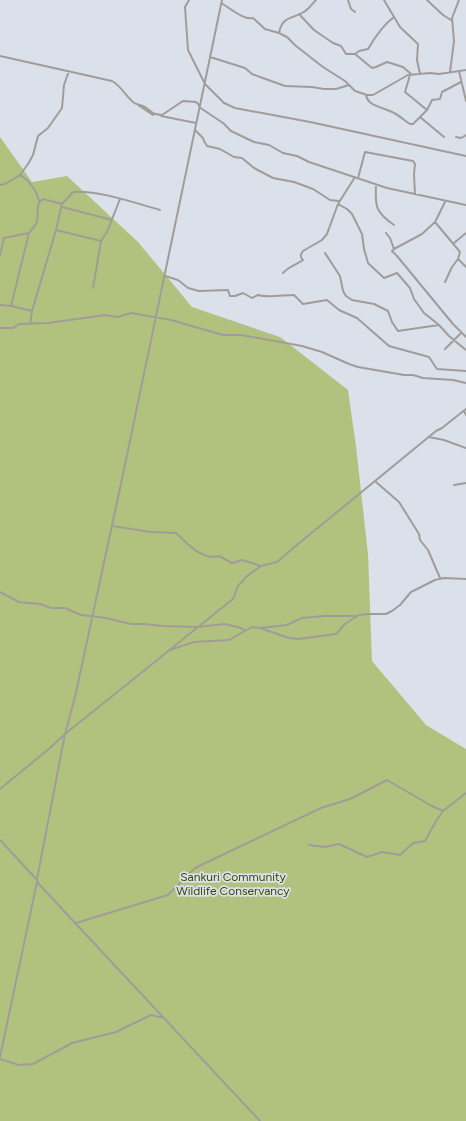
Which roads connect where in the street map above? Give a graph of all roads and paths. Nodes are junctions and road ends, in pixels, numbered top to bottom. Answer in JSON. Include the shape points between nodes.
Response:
{"nodes":[{"id":1,"x":189,"y":0,"type":"edge"},
{"id":2,"x":316,"y":0,"type":"edge"},
{"id":3,"x":348,"y":0,"type":"edge"},
{"id":4,"x":384,"y":0,"type":"edge"},
{"id":5,"x":427,"y":0,"type":"edge"},
{"id":6,"x":459,"y":0,"type":"edge"},
{"id":7,"x":221,"y":2,"type":"edge"},
{"id":8,"x":355,"y":12,"type":"dead end"},
{"id":9,"x":299,"y":14,"type":"junction"},
{"id":10,"x":394,"y":17,"type":"junction"},
{"id":11,"x":451,"y":20,"type":"junction"},
{"id":12,"x":279,"y":34,"type":"junction"},
{"id":13,"x":355,"y":54,"type":"junction"},
{"id":14,"x":0,"y":56,"type":"edge"},
{"id":15,"x":210,"y":57,"type":"junction"},
{"id":16,"x":466,"y":70,"type":"edge"},
{"id":17,"x":69,"y":71,"type":"junction"},
{"id":18,"x":459,"y":71,"type":"junction"},
{"id":19,"x":450,"y":72,"type":"junction"},
{"id":20,"x":410,"y":74,"type":"junction"},
{"id":21,"x":420,"y":74,"type":"junction"},
{"id":22,"x":461,"y":82,"type":"junction"},
{"id":23,"x":205,"y":84,"type":"junction"},
{"id":24,"x":349,"y":85,"type":"junction"},
{"id":25,"x":366,"y":95,"type":"junction"},
{"id":26,"x":466,"y":101,"type":"edge"},
{"id":27,"x":137,"y":105,"type":"junction"},
{"id":28,"x":200,"y":106,"type":"junction"},
{"id":29,"x":427,"y":110,"type":"junction"},
{"id":30,"x":420,"y":117,"type":"junction"},
{"id":31,"x":196,"y":123,"type":"junction"},
{"id":32,"x":195,"y":130,"type":"junction"},
{"id":33,"x":466,"y":135,"type":"edge"},
{"id":34,"x":444,"y":137,"type":"dead end"},
{"id":35,"x":456,"y":137,"type":"dead end"},
{"id":36,"x":466,"y":156,"type":"edge"},
{"id":37,"x":20,"y":175,"type":"junction"},
{"id":38,"x":356,"y":177,"type":"junction"},
{"id":39,"x":376,"y":184,"type":"junction"},
{"id":40,"x":0,"y":185,"type":"edge"},
{"id":41,"x":415,"y":194,"type":"junction"},
{"id":42,"x":120,"y":199,"type":"junction"},
{"id":43,"x":39,"y":201,"type":"junction"},
{"id":44,"x":339,"y":202,"type":"junction"},
{"id":45,"x":446,"y":202,"type":"junction"},
{"id":46,"x":62,"y":205,"type":"junction"},
{"id":47,"x":466,"y":205,"type":"edge"},
{"id":48,"x":160,"y":210,"type":"dead end"},
{"id":49,"x":112,"y":220,"type":"junction"},
{"id":50,"x":435,"y":222,"type":"junction"},
{"id":51,"x":394,"y":225,"type":"dead end"},
{"id":52,"x":56,"y":230,"type":"junction"},
{"id":53,"x":29,"y":233,"type":"junction"},
{"id":54,"x":386,"y":233,"type":"dead end"},
{"id":55,"x":466,"y":233,"type":"edge"},
{"id":56,"x":0,"y":237,"type":"edge"},
{"id":57,"x":4,"y":238,"type":"junction"},
{"id":58,"x":101,"y":241,"type":"junction"},
{"id":59,"x":454,"y":244,"type":"junction"},
{"id":60,"x":394,"y":249,"type":"junction"},
{"id":61,"x":325,"y":252,"type":"dead end"},
{"id":62,"x":0,"y":255,"type":"edge"},
{"id":63,"x":458,"y":259,"type":"junction"},
{"id":64,"x":466,"y":268,"type":"edge"},
{"id":65,"x":283,"y":273,"type":"dead end"},
{"id":66,"x":165,"y":276,"type":"junction"},
{"id":67,"x":445,"y":282,"type":"dead end"},
{"id":68,"x":93,"y":288,"type":"dead end"},
{"id":69,"x":0,"y":305,"type":"edge"},
{"id":70,"x":11,"y":306,"type":"junction"},
{"id":71,"x":32,"y":311,"type":"junction"},
{"id":72,"x":156,"y":318,"type":"junction"},
{"id":73,"x":30,"y":324,"type":"junction"},
{"id":74,"x":439,"y":325,"type":"junction"},
{"id":75,"x":0,"y":328,"type":"edge"},
{"id":76,"x":461,"y":333,"type":"junction"},
{"id":77,"x":466,"y":337,"type":"edge"},
{"id":78,"x":454,"y":340,"type":"junction"},
{"id":79,"x":445,"y":349,"type":"dead end"},
{"id":80,"x":466,"y":350,"type":"edge"},
{"id":81,"x":466,"y":371,"type":"edge"},
{"id":82,"x":466,"y":383,"type":"edge"},
{"id":83,"x":465,"y":410,"type":"edge"},
{"id":84,"x":466,"y":415,"type":"edge"},
{"id":85,"x":429,"y":437,"type":"junction"},
{"id":86,"x":466,"y":448,"type":"edge"},
{"id":87,"x":376,"y":481,"type":"junction"},
{"id":88,"x":466,"y":483,"type":"edge"},
{"id":89,"x":454,"y":485,"type":"dead end"},
{"id":90,"x":112,"y":526,"type":"junction"},
{"id":91,"x":261,"y":566,"type":"junction"},
{"id":92,"x":440,"y":578,"type":"junction"},
{"id":93,"x":466,"y":579,"type":"edge"},
{"id":94,"x":0,"y":592,"type":"edge"},
{"id":95,"x":357,"y":616,"type":"junction"},
{"id":96,"x":92,"y":617,"type":"junction"},
{"id":97,"x":197,"y":627,"type":"junction"},
{"id":98,"x":260,"y":628,"type":"junction"},
{"id":99,"x":244,"y":630,"type":"junction"},
{"id":100,"x":170,"y":650,"type":"junction"},
{"id":101,"x":65,"y":734,"type":"junction"},
{"id":102,"x":0,"y":790,"type":"edge"},
{"id":103,"x":466,"y":793,"type":"edge"},
{"id":104,"x":444,"y":811,"type":"junction"},
{"id":105,"x":0,"y":840,"type":"edge"},
{"id":106,"x":309,"y":845,"type":"dead end"},
{"id":107,"x":37,"y":881,"type":"junction"},
{"id":108,"x":76,"y":924,"type":"junction"},
{"id":109,"x":165,"y":1019,"type":"junction"},
{"id":110,"x":0,"y":1058,"type":"edge"},
{"id":111,"x":260,"y":1121,"type":"edge"}],
"edges":[{"from":1,"to":23,"type":"street","via":[[185,7],[188,50]]},
{"from":2,"to":9,"type":"street"},
{"from":3,"to":8,"type":"street"},
{"from":4,"to":10,"type":"street"},
{"from":5,"to":11,"type":"street"},
{"from":6,"to":11,"type":"street"},
{"from":7,"to":12,"type":"street","via":[[243,17],[253,18],[265,29]]},
{"from":7,"to":15,"type":"street"},
{"from":9,"to":12,"type":"street","via":[[284,22]]},
{"from":9,"to":13,"type":"street","via":[[314,30],[333,44],[341,46],[346,54]]},
{"from":10,"to":13,"type":"street","via":[[376,35],[368,49]]},
{"from":10,"to":21,"type":"street","via":[[402,30],[418,44],[417,60]]},
{"from":11,"to":19,"type":"street","via":[[454,41]]},
{"from":12,"to":24,"type":"street"},
{"from":13,"to":20,"type":"street","via":[[372,68],[387,62],[403,67]]},
{"from":14,"to":17,"type":"street"},
{"from":15,"to":23,"type":"street"},
{"from":15,"to":24,"type":"street","via":[[245,68],[252,74],[285,86],[336,89]]},
{"from":16,"to":18,"type":"street"},
{"from":17,"to":27,"type":"street","via":[[117,84]]},
{"from":17,"to":37,"type":"street","via":[[64,85],[62,108],[48,128],[38,136],[33,155]]},
{"from":18,"to":19,"type":"street"},
{"from":18,"to":22,"type":"street"},
{"from":19,"to":21,"type":"street"},
{"from":20,"to":21,"type":"street"},
{"from":20,"to":25,"type":"street","via":[[373,95]]},
{"from":20,"to":29,"type":"street","via":[[405,92]]},
{"from":22,"to":26,"type":"street"},
{"from":22,"to":29,"type":"street","via":[[442,92],[440,99],[432,100]]},
{"from":23,"to":28,"type":"street"},
{"from":23,"to":36,"type":"street","via":[[224,103],[235,108]]},
{"from":24,"to":25,"type":"street"},
{"from":25,"to":30,"type":"street","via":[[366,99],[371,103],[393,112],[410,124]]},
{"from":27,"to":28,"type":"street","via":[[142,105],[153,114],[162,115],[183,101],[196,102]]},
{"from":27,"to":31,"type":"street","via":[[150,114]]},
{"from":28,"to":31,"type":"street"},
{"from":28,"to":38,"type":"street","via":[[235,134]]},
{"from":29,"to":30,"type":"street"},
{"from":30,"to":34,"type":"street"},
{"from":31,"to":32,"type":"street"},
{"from":32,"to":44,"type":"street","via":[[204,138],[207,146],[242,158],[273,178],[294,182]]},
{"from":32,"to":66,"type":"street"},
{"from":33,"to":35,"type":"street"},
{"from":37,"to":40,"type":"street"},
{"from":37,"to":43,"type":"street","via":[[27,179],[37,192]]},
{"from":38,"to":39,"type":"street"},
{"from":38,"to":41,"type":"street","via":[[365,152],[413,161],[416,164]]},
{"from":38,"to":44,"type":"street"},
{"from":39,"to":41,"type":"street"},
{"from":39,"to":51,"type":"street","via":[[376,204],[382,217]]},
{"from":41,"to":45,"type":"street"},
{"from":42,"to":46,"type":"street","via":[[84,191],[73,192]]},
{"from":42,"to":48,"type":"street"},
{"from":42,"to":49,"type":"street"},
{"from":43,"to":46,"type":"street","via":[[43,199]]},
{"from":43,"to":53,"type":"street","via":[[36,223]]},
{"from":44,"to":65,"type":"street","via":[[327,234],[322,240],[303,251],[303,260],[288,267]]},
{"from":44,"to":74,"type":"street","via":[[349,210],[355,220],[363,239],[368,263],[384,278],[397,273],[410,288],[424,313]]},
{"from":45,"to":47,"type":"street"},
{"from":45,"to":50,"type":"street"},
{"from":46,"to":49,"type":"street"},
{"from":46,"to":52,"type":"street"},
{"from":49,"to":58,"type":"street"},
{"from":50,"to":59,"type":"street"},
{"from":50,"to":60,"type":"street","via":[[422,234]]},
{"from":52,"to":58,"type":"street"},
{"from":52,"to":71,"type":"street"},
{"from":53,"to":57,"type":"street"},
{"from":53,"to":70,"type":"street"},
{"from":54,"to":60,"type":"street"},
{"from":55,"to":59,"type":"street"},
{"from":56,"to":57,"type":"street"},
{"from":57,"to":62,"type":"street"},
{"from":58,"to":68,"type":"street"},
{"from":59,"to":63,"type":"street","via":[[460,252]]},
{"from":60,"to":76,"type":"street","via":[[393,254]]},
{"from":61,"to":74,"type":"street","via":[[340,276],[346,296],[388,311],[398,332]]},
{"from":63,"to":64,"type":"street"},
{"from":63,"to":67,"type":"street"},
{"from":66,"to":72,"type":"street"},
{"from":66,"to":81,"type":"street","via":[[198,291],[228,290],[230,296],[243,293],[252,298],[258,295],[294,295],[303,304],[327,300],[339,310],[357,318],[389,346],[429,357],[437,369]]},
{"from":69,"to":70,"type":"street"},
{"from":70,"to":71,"type":"street"},
{"from":71,"to":73,"type":"street"},
{"from":72,"to":73,"type":"street","via":[[131,313],[118,317],[105,314]]},
{"from":72,"to":82,"type":"street","via":[[223,335],[241,335],[302,346],[358,367]]},
{"from":72,"to":90,"type":"street"},
{"from":73,"to":75,"type":"street"},
{"from":74,"to":78,"type":"street"},
{"from":76,"to":77,"type":"street"},
{"from":76,"to":78,"type":"street"},
{"from":78,"to":79,"type":"street"},
{"from":78,"to":80,"type":"street"},
{"from":83,"to":84,"type":"street"},
{"from":83,"to":85,"type":"street"},
{"from":85,"to":86,"type":"street"},
{"from":85,"to":87,"type":"street"},
{"from":87,"to":91,"type":"street","via":[[282,559]]},
{"from":87,"to":92,"type":"street","via":[[399,502],[428,550]]},
{"from":88,"to":89,"type":"street"},
{"from":90,"to":91,"type":"street","via":[[176,533],[194,550],[212,558],[219,556],[232,563],[242,560]]},
{"from":90,"to":96,"type":"street"},
{"from":91,"to":97,"type":"street","via":[[242,580],[233,598]]},
{"from":92,"to":93,"type":"street"},
{"from":92,"to":95,"type":"street","via":[[411,592],[386,614]]},
{"from":94,"to":96,"type":"street","via":[[19,602],[66,608]]},
{"from":95,"to":98,"type":"street","via":[[302,618],[287,625]]},
{"from":95,"to":98,"type":"street","via":[[336,634],[306,639],[289,638]]},
{"from":96,"to":97,"type":"street","via":[[131,624]]},
{"from":96,"to":101,"type":"street"},
{"from":97,"to":99,"type":"street","via":[[225,624]]},
{"from":97,"to":100,"type":"street"},
{"from":98,"to":99,"type":"street"},
{"from":99,"to":100,"type":"street","via":[[229,640],[194,642]]},
{"from":100,"to":101,"type":"street"},
{"from":101,"to":102,"type":"street"},
{"from":101,"to":107,"type":"street"},
{"from":103,"to":104,"type":"street"},
{"from":104,"to":106,"type":"street","via":[[425,841],[413,843],[400,854],[382,852],[367,857],[339,844],[325,847]]},
{"from":104,"to":108,"type":"street","via":[[388,780],[350,799],[321,808],[195,868],[168,895]]},
{"from":105,"to":107,"type":"street"},
{"from":107,"to":108,"type":"street"},
{"from":107,"to":110,"type":"street"},
{"from":108,"to":109,"type":"street"},
{"from":109,"to":110,"type":"street","via":[[151,1015],[116,1032],[72,1042],[33,1064],[19,1065]]},
{"from":109,"to":111,"type":"street"}]}
